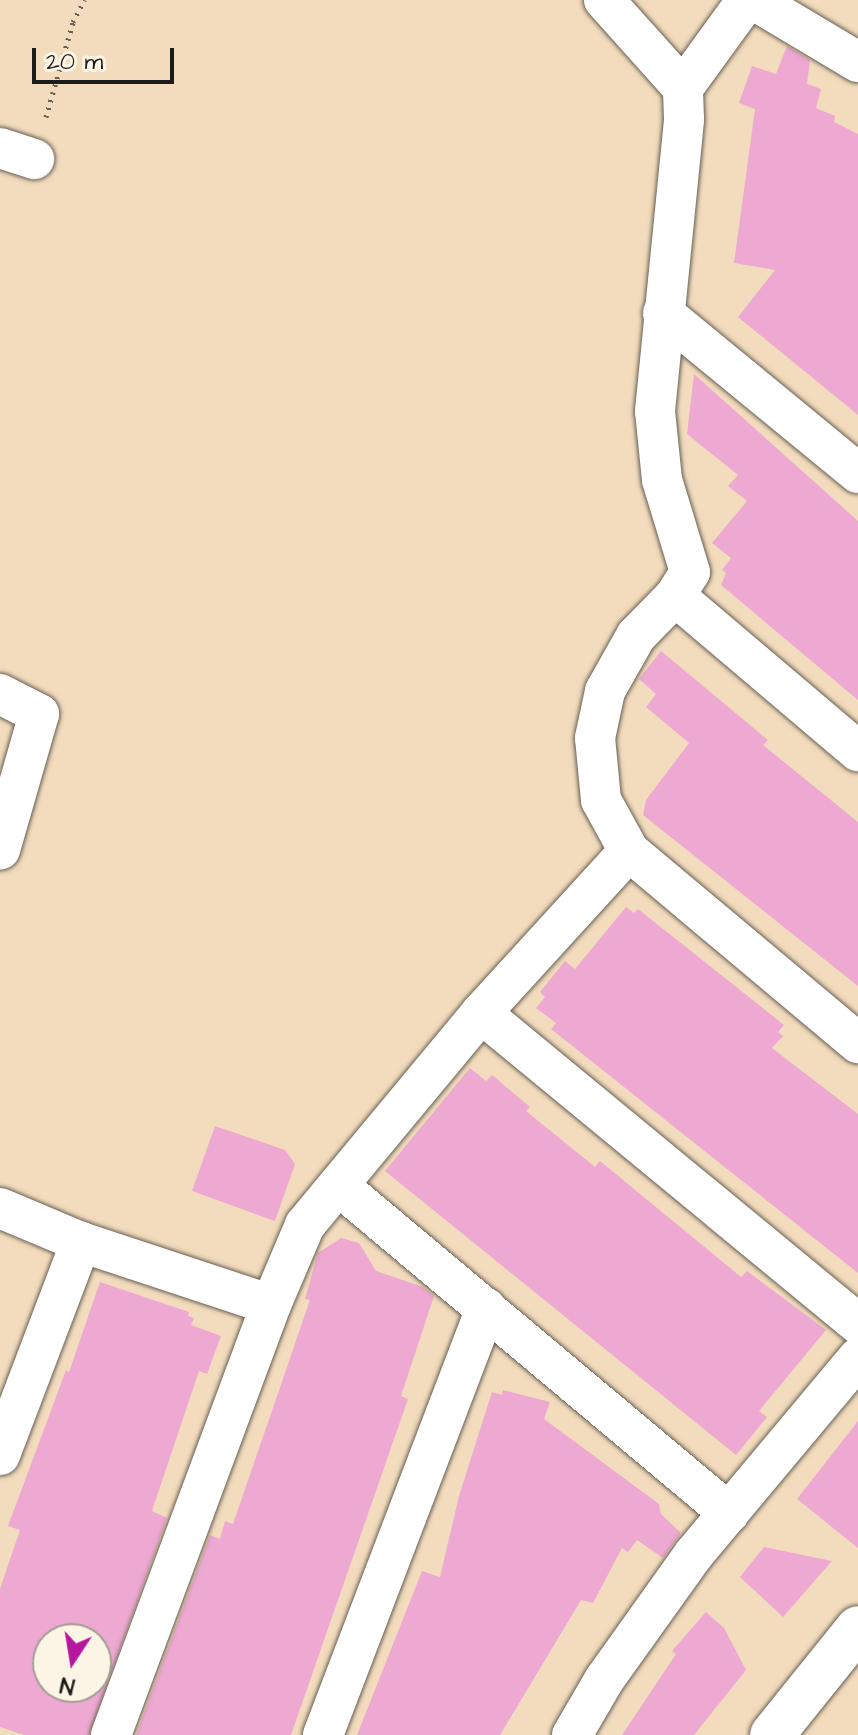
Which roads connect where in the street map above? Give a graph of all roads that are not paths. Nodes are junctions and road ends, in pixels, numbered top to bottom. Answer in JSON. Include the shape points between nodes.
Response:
{"nodes":[{"id":1,"x":604,"y":0,"type":"edge"},
{"id":2,"x":747,"y":0,"type":"edge"},
{"id":3,"x":754,"y":0,"type":"edge"},
{"id":4,"x":858,"y":62,"type":"edge"},
{"id":5,"x":683,"y":88,"type":"junction"},
{"id":6,"x":663,"y":313,"type":"junction"},
{"id":7,"x":858,"y":473,"type":"edge"},
{"id":8,"x":675,"y":596,"type":"junction"},
{"id":9,"x":0,"y":694,"type":"edge"},
{"id":10,"x":858,"y":751,"type":"edge"},
{"id":11,"x":0,"y":850,"type":"edge"},
{"id":12,"x":629,"y":851,"type":"junction"},
{"id":13,"x":481,"y":1013,"type":"junction"},
{"id":14,"x":858,"y":1043,"type":"edge"},
{"id":15,"x":339,"y":1186,"type":"junction"},
{"id":16,"x":0,"y":1208,"type":"edge"},
{"id":17,"x":81,"y":1242,"type":"junction"},
{"id":18,"x":271,"y":1305,"type":"junction"},
{"id":19,"x":486,"y":1308,"type":"junction"},
{"id":20,"x":858,"y":1324,"type":"edge"},
{"id":21,"x":858,"y":1358,"type":"edge"},
{"id":22,"x":0,"y":1455,"type":"edge"},
{"id":23,"x":729,"y":1513,"type":"junction"},
{"id":24,"x":858,"y":1628,"type":"edge"},
{"id":25,"x":111,"y":1735,"type":"edge"},
{"id":26,"x":323,"y":1735,"type":"edge"},
{"id":27,"x":572,"y":1735,"type":"edge"},
{"id":28,"x":772,"y":1735,"type":"edge"}],
"edges":[{"from":1,"to":5,"type":"street"},
{"from":2,"to":5,"type":"street"},
{"from":3,"to":4,"type":"street"},
{"from":5,"to":6,"type":"street"},
{"from":6,"to":7,"type":"street"},
{"from":6,"to":8,"type":"street","via":[[655,411],[662,480],[690,572]]},
{"from":8,"to":10,"type":"street"},
{"from":8,"to":12,"type":"street","via":[[628,650],[605,691],[595,738],[601,800]]},
{"from":9,"to":11,"type":"street","via":[[39,714]]},
{"from":12,"to":13,"type":"street"},
{"from":12,"to":14,"type":"street"},
{"from":13,"to":15,"type":"street"},
{"from":13,"to":20,"type":"street"},
{"from":15,"to":18,"type":"street","via":[[305,1225]]},
{"from":15,"to":19,"type":"street"},
{"from":16,"to":17,"type":"street"},
{"from":17,"to":18,"type":"street"},
{"from":17,"to":22,"type":"street"},
{"from":18,"to":25,"type":"street"},
{"from":19,"to":23,"type":"street"},
{"from":19,"to":26,"type":"street"},
{"from":21,"to":23,"type":"street"},
{"from":23,"to":27,"type":"street","via":[[604,1680]]},
{"from":24,"to":28,"type":"street"}]}
